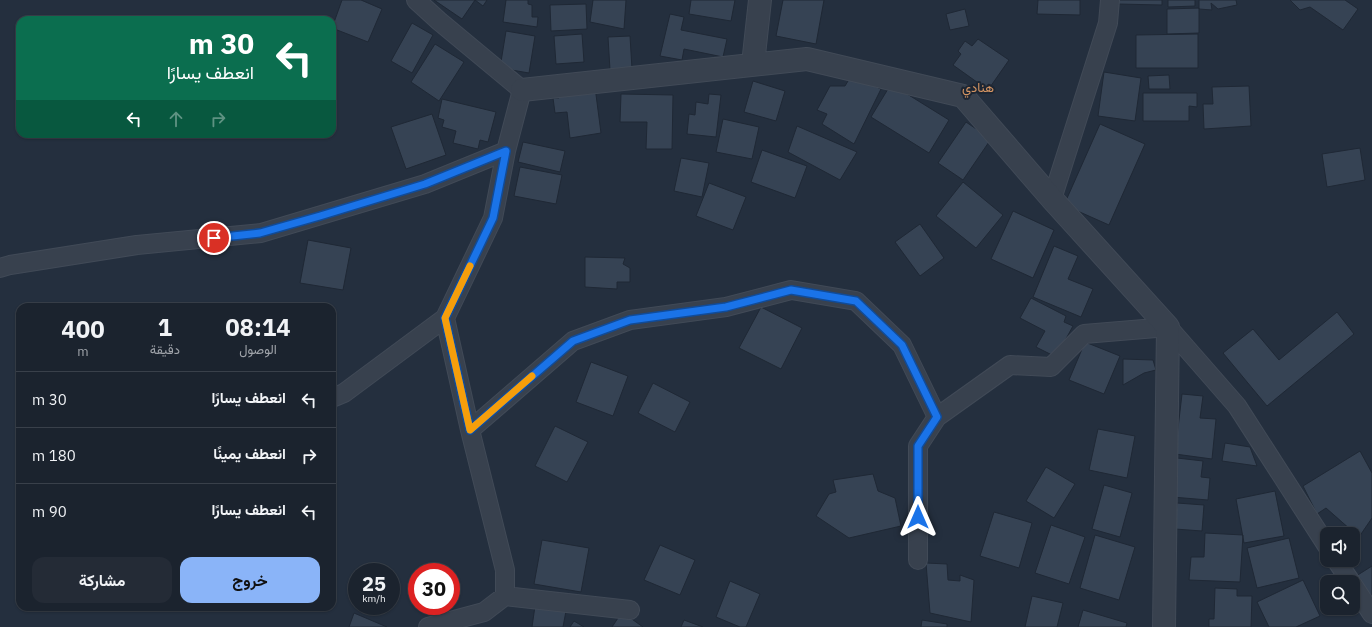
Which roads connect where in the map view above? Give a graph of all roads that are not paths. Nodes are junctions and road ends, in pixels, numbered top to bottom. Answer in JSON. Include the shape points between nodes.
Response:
{"nodes":[{"id":1,"x":416,"y":0,"type":"edge"},
{"id":2,"x":760,"y":0,"type":"edge"},
{"id":3,"x":1110,"y":0,"type":"edge"},
{"id":4,"x":753,"y":64,"type":"junction"},
{"id":5,"x":522,"y":90,"type":"junction"},
{"id":6,"x":506,"y":151,"type":"junction"},
{"id":7,"x":1052,"y":199,"type":"junction"},
{"id":8,"x":0,"y":268,"type":"edge"},
{"id":9,"x":445,"y":318,"type":"junction"},
{"id":10,"x":1168,"y":327,"type":"junction"},
{"id":11,"x":336,"y":396,"type":"edge"},
{"id":12,"x":937,"y":417,"type":"junction"},
{"id":13,"x":470,"y":430,"type":"junction"},
{"id":14,"x":1320,"y":535,"type":"edge"},
{"id":15,"x":918,"y":560,"type":"dead end"},
{"id":16,"x":505,"y":596,"type":"junction"},
{"id":17,"x":1360,"y":596,"type":"edge"},
{"id":18,"x":630,"y":610,"type":"dead end"},
{"id":19,"x":1372,"y":614,"type":"edge"},
{"id":20,"x":428,"y":627,"type":"edge"},
{"id":21,"x":1164,"y":627,"type":"edge"}],
"edges":[{"from":1,"to":5,"type":"street"},
{"from":2,"to":4,"type":"street"},
{"from":3,"to":7,"type":"street","via":[[1108,23]]},
{"from":4,"to":5,"type":"street"},
{"from":4,"to":7,"type":"street","via":[[807,59],[964,96]]},
{"from":5,"to":6,"type":"street"},
{"from":6,"to":8,"type":"street","via":[[425,184],[260,233],[137,245]]},
{"from":6,"to":9,"type":"street","via":[[493,218]]},
{"from":7,"to":10,"type":"street"},
{"from":9,"to":11,"type":"street"},
{"from":9,"to":13,"type":"street"},
{"from":10,"to":12,"type":"street","via":[[1084,334],[1050,367],[1010,365]]},
{"from":10,"to":14,"type":"street","via":[[1237,406]]},
{"from":10,"to":21,"type":"street"},
{"from":12,"to":13,"type":"street","via":[[902,345],[856,301],[791,290],[726,307],[630,320],[573,341]]},
{"from":12,"to":15,"type":"street","via":[[918,446]]},
{"from":13,"to":16,"type":"street","via":[[506,570]]},
{"from":16,"to":18,"type":"street"},
{"from":16,"to":20,"type":"street","via":[[484,612]]},
{"from":17,"to":19,"type":"street"}]}
